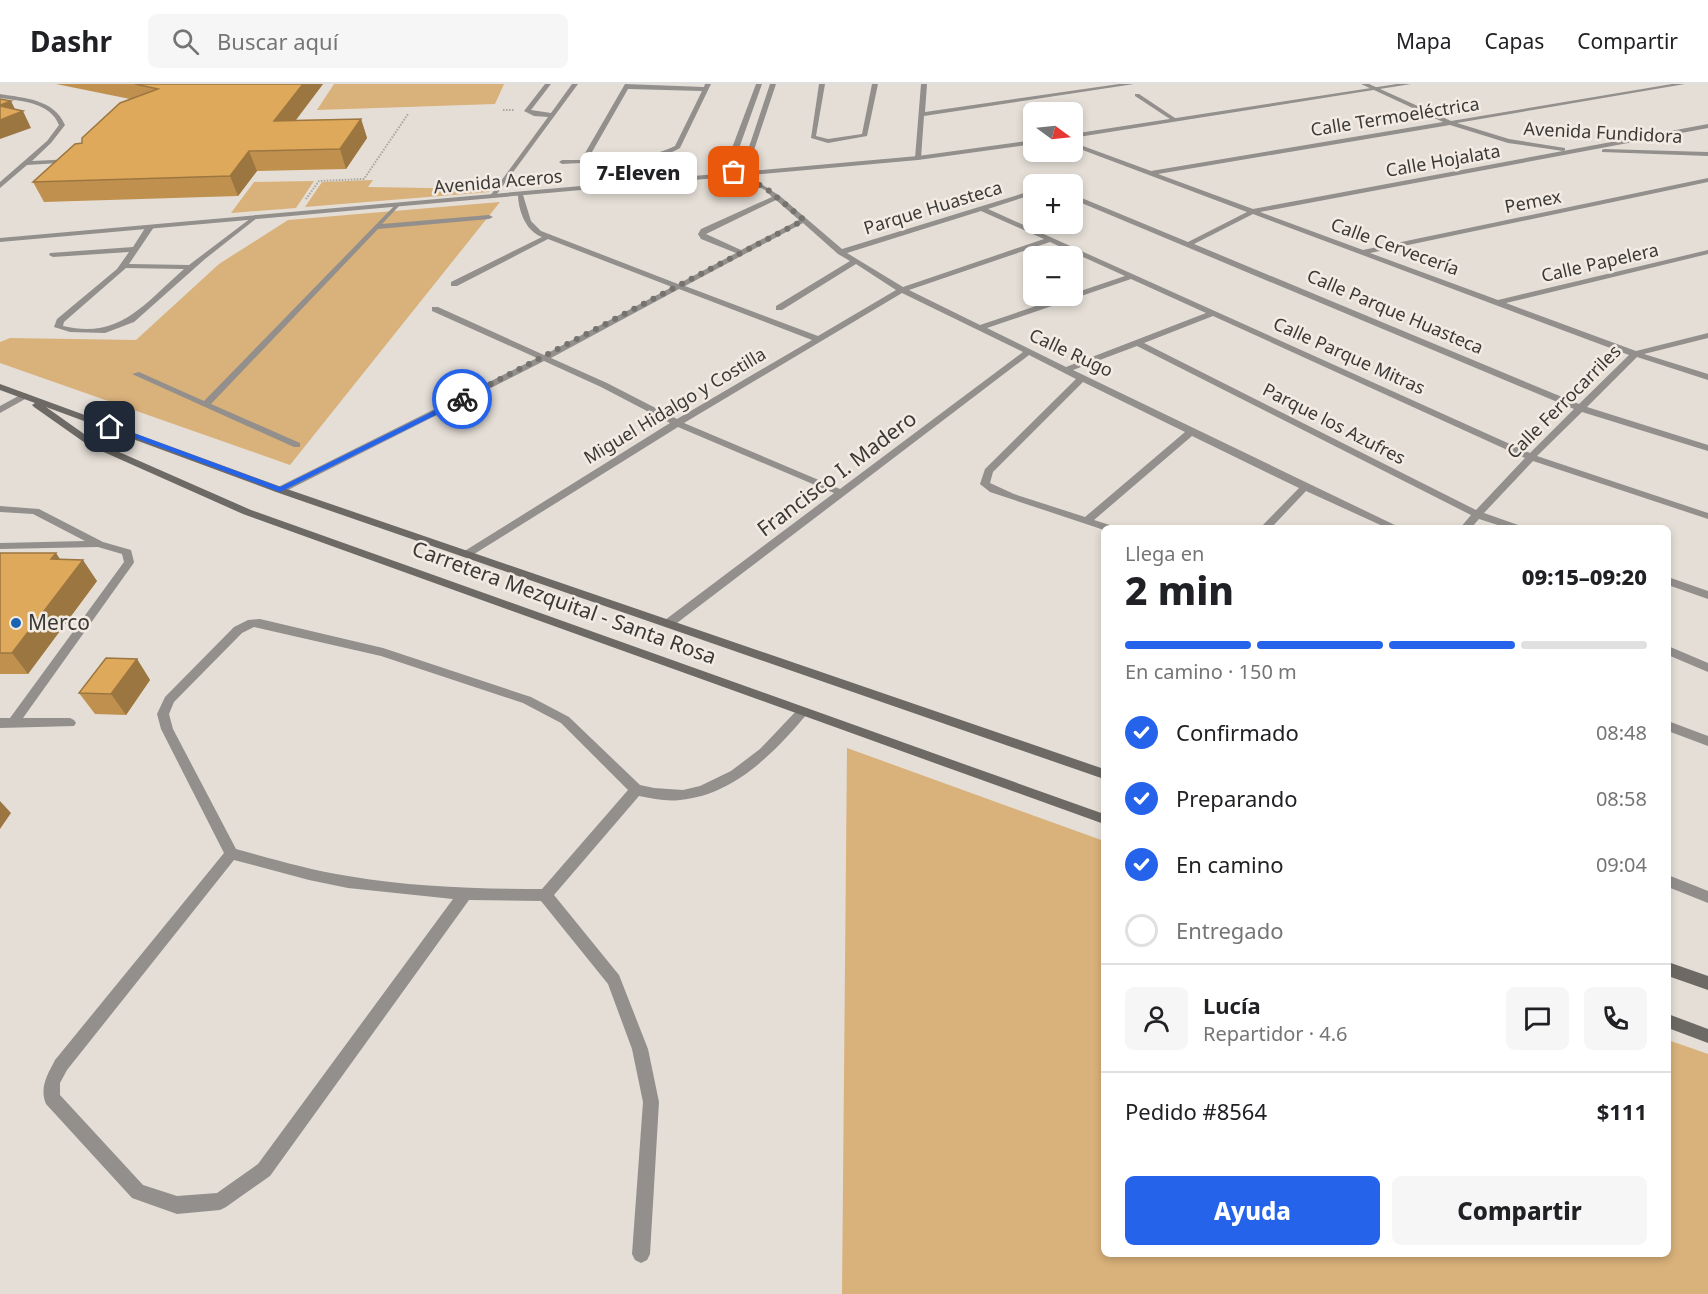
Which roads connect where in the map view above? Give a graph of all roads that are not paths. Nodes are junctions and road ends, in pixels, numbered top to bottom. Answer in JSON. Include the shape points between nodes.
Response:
{"nodes":[{"id":1,"x":548,"y":84,"type":"edge"},
{"id":2,"x":575,"y":84,"type":"edge"},
{"id":3,"x":759,"y":84,"type":"edge"},
{"id":4,"x":773,"y":84,"type":"edge"},
{"id":5,"x":822,"y":84,"type":"edge"},
{"id":6,"x":875,"y":84,"type":"edge"},
{"id":7,"x":924,"y":84,"type":"edge"},
{"id":8,"x":1131,"y":84,"type":"edge"},
{"id":9,"x":1364,"y":84,"type":"edge"},
{"id":10,"x":1408,"y":84,"type":"edge"},
{"id":11,"x":1682,"y":84,"type":"edge"},
{"id":12,"x":628,"y":86,"type":"edge"},
{"id":13,"x":707,"y":87,"type":"edge"},
{"id":14,"x":1375,"y":89,"type":"junction"},
{"id":15,"x":1137,"y":95,"type":"dead end"},
{"id":16,"x":0,"y":96,"type":"edge"},
{"id":17,"x":923,"y":114,"type":"junction"},
{"id":18,"x":551,"y":115,"type":"junction"},
{"id":19,"x":1175,"y":120,"type":"junction"},
{"id":20,"x":1447,"y":123,"type":"junction"},
{"id":21,"x":1708,"y":126,"type":"edge"},
{"id":22,"x":1083,"y":134,"type":"edge"},
{"id":23,"x":738,"y":141,"type":"junction"},
{"id":24,"x":754,"y":141,"type":"junction"},
{"id":25,"x":1023,"y":144,"type":"edge"},
{"id":26,"x":1083,"y":148,"type":"edge"},
{"id":27,"x":1580,"y":151,"type":"junction"},
{"id":28,"x":1708,"y":154,"type":"edge"},
{"id":29,"x":918,"y":158,"type":"junction"},
{"id":30,"x":78,"y":161,"type":"edge"},
{"id":31,"x":584,"y":161,"type":"junction"},
{"id":32,"x":562,"y":162,"type":"dead end"},
{"id":33,"x":26,"y":163,"type":"junction"},
{"id":34,"x":1148,"y":173,"type":"junction"},
{"id":35,"x":746,"y":176,"type":"junction"},
{"id":36,"x":589,"y":178,"type":"dead end"},
{"id":37,"x":1708,"y":180,"type":"edge"},
{"id":38,"x":0,"y":186,"type":"edge"},
{"id":39,"x":520,"y":195,"type":"junction"},
{"id":40,"x":1023,"y":196,"type":"edge"},
{"id":41,"x":492,"y":197,"type":"junction"},
{"id":42,"x":778,"y":197,"type":"junction"},
{"id":43,"x":1083,"y":201,"type":"edge"},
{"id":44,"x":396,"y":206,"type":"junction"},
{"id":45,"x":983,"y":209,"type":"junction"},
{"id":46,"x":1253,"y":211,"type":"junction"},
{"id":47,"x":489,"y":217,"type":"dead end"},
{"id":48,"x":255,"y":218,"type":"junction"},
{"id":49,"x":804,"y":220,"type":"junction"},
{"id":50,"x":150,"y":227,"type":"junction"},
{"id":51,"x":376,"y":227,"type":"junction"},
{"id":52,"x":547,"y":237,"type":"junction"},
{"id":53,"x":1051,"y":239,"type":"junction"},
{"id":54,"x":0,"y":240,"type":"edge"},
{"id":55,"x":1189,"y":244,"type":"junction"},
{"id":56,"x":136,"y":249,"type":"junction"},
{"id":57,"x":841,"y":252,"type":"junction"},
{"id":58,"x":1363,"y":252,"type":"junction"},
{"id":59,"x":1708,"y":252,"type":"edge"},
{"id":60,"x":741,"y":253,"type":"junction"},
{"id":61,"x":53,"y":255,"type":"dead end"},
{"id":62,"x":854,"y":262,"type":"junction"},
{"id":63,"x":124,"y":266,"type":"junction"},
{"id":64,"x":190,"y":267,"type":"junction"},
{"id":65,"x":1133,"y":276,"type":"junction"},
{"id":66,"x":454,"y":284,"type":"dead end"},
{"id":67,"x":678,"y":286,"type":"junction"},
{"id":68,"x":902,"y":290,"type":"junction"},
{"id":69,"x":1500,"y":302,"type":"junction"},
{"id":70,"x":779,"y":308,"type":"dead end"},
{"id":71,"x":435,"y":309,"type":"dead end"},
{"id":72,"x":1214,"y":313,"type":"junction"},
{"id":73,"x":980,"y":328,"type":"junction"},
{"id":74,"x":1708,"y":335,"type":"edge"},
{"id":75,"x":817,"y":339,"type":"junction"},
{"id":76,"x":1138,"y":343,"type":"junction"},
{"id":77,"x":1027,"y":353,"type":"junction"},
{"id":78,"x":1635,"y":354,"type":"junction"},
{"id":79,"x":542,"y":359,"type":"junction"},
{"id":80,"x":1066,"y":370,"type":"junction"},
{"id":81,"x":136,"y":374,"type":"dead end"},
{"id":82,"x":1708,"y":377,"type":"edge"},
{"id":83,"x":1082,"y":378,"type":"junction"},
{"id":84,"x":0,"y":387,"type":"edge"},
{"id":85,"x":24,"y":396,"type":"junction"},
{"id":86,"x":206,"y":404,"type":"junction"},
{"id":87,"x":1580,"y":408,"type":"junction"},
{"id":88,"x":0,"y":410,"type":"edge"},
{"id":89,"x":678,"y":423,"type":"junction"},
{"id":90,"x":1192,"y":432,"type":"junction"},
{"id":91,"x":297,"y":445,"type":"dead end"},
{"id":92,"x":1708,"y":448,"type":"edge"},
{"id":93,"x":1531,"y":457,"type":"junction"},
{"id":94,"x":1305,"y":487,"type":"junction"},
{"id":95,"x":280,"y":490,"type":"junction"},
{"id":96,"x":842,"y":493,"type":"junction"},
{"id":97,"x":0,"y":509,"type":"edge"},
{"id":98,"x":1479,"y":515,"type":"junction"},
{"id":99,"x":1708,"y":516,"type":"edge"},
{"id":100,"x":1087,"y":521,"type":"junction"},
{"id":101,"x":1101,"y":525,"type":"edge"},
{"id":102,"x":1268,"y":525,"type":"edge"},
{"id":103,"x":1389,"y":525,"type":"edge"},
{"id":104,"x":1468,"y":525,"type":"edge"},
{"id":105,"x":1508,"y":525,"type":"edge"},
{"id":106,"x":99,"y":544,"type":"junction"},
{"id":107,"x":0,"y":546,"type":"edge"},
{"id":108,"x":467,"y":554,"type":"junction"},
{"id":109,"x":1671,"y":582,"type":"edge"},
{"id":110,"x":1708,"y":595,"type":"edge"},
{"id":111,"x":669,"y":624,"type":"junction"},
{"id":112,"x":1671,"y":651,"type":"edge"},
{"id":113,"x":1708,"y":668,"type":"edge"},
{"id":114,"x":802,"y":711,"type":"junction"},
{"id":115,"x":7,"y":723,"type":"edge"},
{"id":116,"x":70,"y":723,"type":"dead end"},
{"id":117,"x":1671,"y":727,"type":"edge"},
{"id":118,"x":1708,"y":741,"type":"edge"},
{"id":119,"x":1101,"y":773,"type":"edge"},
{"id":120,"x":636,"y":790,"type":"junction"},
{"id":121,"x":1101,"y":818,"type":"edge"},
{"id":122,"x":231,"y":854,"type":"junction"},
{"id":123,"x":1671,"y":882,"type":"edge"},
{"id":124,"x":464,"y":895,"type":"junction"},
{"id":125,"x":545,"y":896,"type":"junction"},
{"id":126,"x":1708,"y":897,"type":"edge"},
{"id":127,"x":1671,"y":970,"type":"edge"},
{"id":128,"x":1708,"y":983,"type":"edge"},
{"id":129,"x":1671,"y":1023,"type":"edge"},
{"id":130,"x":1708,"y":1036,"type":"edge"},
{"id":131,"x":641,"y":1254,"type":"dead end"}],
"edges":[{"from":1,"to":18,"type":"street","via":[[527,111]]},
{"from":2,"to":18,"type":"street"},
{"from":3,"to":23,"type":"street"},
{"from":4,"to":24,"type":"street"},
{"from":5,"to":6,"type":"street","via":[[813,137],[828,141],[865,135]]},
{"from":7,"to":17,"type":"street"},
{"from":8,"to":17,"type":"street"},
{"from":9,"to":14,"type":"street","name":"Avenida Fundidora"},
{"from":10,"to":14,"type":"street"},
{"from":11,"to":20,"type":"street","name":"Calle Termoeléctrica"},
{"from":12,"to":13,"type":"street"},
{"from":12,"to":31,"type":"street"},
{"from":13,"to":31,"type":"street","via":[[672,152]]},
{"from":14,"to":19,"type":"street"},
{"from":14,"to":20,"type":"street","name":"Avenida Fundidora"},
{"from":15,"to":19,"type":"street"},
{"from":16,"to":33,"type":"street","via":[[49,108],[61,120],[58,132]]},
{"from":17,"to":29,"type":"street"},
{"from":18,"to":41,"type":"street"},
{"from":19,"to":22,"type":"street"},
{"from":20,"to":27,"type":"street","name":"Avenida Fundidora","via":[[1493,139]]},
{"from":20,"to":34,"type":"street","name":"Calle Termoeléctrica"},
{"from":21,"to":27,"type":"street","name":"Calle Hojalata"},
{"from":23,"to":24,"type":"street"},
{"from":23,"to":35,"type":"street","via":[[729,169]]},
{"from":24,"to":35,"type":"street"},
{"from":25,"to":29,"type":"street","name":"Avenida Aceros"},
{"from":26,"to":34,"type":"street","name":"Calle Cervecería"},
{"from":27,"to":28,"type":"street","name":"Avenida Fundidora"},
{"from":27,"to":46,"type":"street","name":"Calle Hojalata"},
{"from":29,"to":35,"type":"street","name":"Avenida Aceros"},
{"from":30,"to":33,"type":"street"},
{"from":31,"to":32,"type":"street"},
{"from":31,"to":36,"type":"street"},
{"from":33,"to":38,"type":"street"},
{"from":34,"to":46,"type":"street","name":"Calle Cervecería"},
{"from":35,"to":39,"type":"street","name":"Avenida Aceros"},
{"from":35,"to":42,"type":"street","name":"Calle Rugo"},
{"from":37,"to":58,"type":"street","name":"Pemex"},
{"from":39,"to":41,"type":"street","name":"Avenida Aceros"},
{"from":39,"to":52,"type":"street","via":[[528,222]]},
{"from":40,"to":45,"type":"street","name":"Parque Huasteca"},
{"from":41,"to":44,"type":"street","name":"Avenida Aceros"},
{"from":42,"to":49,"type":"street","name":"Calle Rugo"},
{"from":42,"to":60,"type":"street","via":[[702,234]]},
{"from":43,"to":55,"type":"street","name":"Calle Parque Huasteca"},
{"from":44,"to":48,"type":"street","name":"Avenida Aceros"},
{"from":44,"to":51,"type":"street"},
{"from":45,"to":53,"type":"street","name":"Calle Parque Mitras"},
{"from":45,"to":57,"type":"street","name":"Parque Huasteca"},
{"from":46,"to":55,"type":"street","name":"Calle Hojalata"},
{"from":46,"to":58,"type":"street","name":"Calle Cervecería"},
{"from":47,"to":51,"type":"street"},
{"from":48,"to":50,"type":"street","name":"Avenida Aceros"},
{"from":48,"to":64,"type":"street"},
{"from":49,"to":57,"type":"street","name":"Calle Rugo"},
{"from":49,"to":60,"type":"street"},
{"from":50,"to":54,"type":"street","name":"Avenida Aceros"},
{"from":50,"to":56,"type":"street"},
{"from":51,"to":86,"type":"street"},
{"from":52,"to":66,"type":"street"},
{"from":52,"to":67,"type":"street"},
{"from":53,"to":65,"type":"street","name":"Calle Parque Mitras"},
{"from":53,"to":68,"type":"street","name":"Miguel Hidalgo y Costilla"},
{"from":55,"to":87,"type":"street","name":"Calle Parque Huasteca"},
{"from":56,"to":61,"type":"street"},
{"from":56,"to":63,"type":"street"},
{"from":57,"to":62,"type":"street","name":"Calle Rugo"},
{"from":58,"to":69,"type":"street","name":"Calle Cervecería"},
{"from":59,"to":69,"type":"street","name":"Calle Papelera"},
{"from":60,"to":67,"type":"street"},
{"from":62,"to":68,"type":"street","name":"Calle Rugo"},
{"from":62,"to":70,"type":"street"},
{"from":63,"to":64,"type":"street"},
{"from":63,"to":64,"type":"street","via":[[60,321],[58,327],[90,331],[117,327],[131,320]]},
{"from":65,"to":72,"type":"street","name":"Calle Parque Mitras"},
{"from":65,"to":73,"type":"street"},
{"from":67,"to":75,"type":"street"},
{"from":67,"to":79,"type":"street"},
{"from":68,"to":73,"type":"street","name":"Calle Rugo"},
{"from":68,"to":75,"type":"street","name":"Miguel Hidalgo y Costilla"},
{"from":69,"to":78,"type":"street","name":"Calle Cervecería"},
{"from":71,"to":79,"type":"street"},
{"from":72,"to":76,"type":"street"},
{"from":72,"to":93,"type":"street","name":"Calle Parque Mitras"},
{"from":73,"to":77,"type":"street","name":"Calle Rugo"},
{"from":74,"to":78,"type":"street","name":"Calle Ferrocarriles"},
{"from":75,"to":89,"type":"street","name":"Miguel Hidalgo y Costilla"},
{"from":76,"to":80,"type":"street"},
{"from":76,"to":98,"type":"street","name":"Parque los Azufres"},
{"from":77,"to":80,"type":"street","name":"Calle Rugo"},
{"from":77,"to":96,"type":"street","name":"Francisco I. Madero"},
{"from":78,"to":82,"type":"street","name":"Calle Cervecería"},
{"from":78,"to":87,"type":"street","name":"Calle Ferrocarriles"},
{"from":79,"to":89,"type":"street"},
{"from":79,"to":95,"type":"street"},
{"from":80,"to":83,"type":"street","name":"Calle Rugo"},
{"from":81,"to":86,"type":"street"},
{"from":83,"to":90,"type":"street","name":"Calle Rugo"},
{"from":83,"to":100,"type":"street","via":[[988,471],[985,484]]},
{"from":84,"to":85,"type":"main road","name":"Carretera Mezquital - Santa Rosa"},
{"from":85,"to":88,"type":"street"},
{"from":85,"to":95,"type":"main road","name":"Carretera Mezquital - Santa Rosa"},
{"from":85,"to":114,"type":"main road","name":"Carretera Mezquital - Santa Rosa","via":[[91,443],[248,512]]},
{"from":86,"to":91,"type":"street"},
{"from":87,"to":92,"type":"street","name":"Calle Parque Huasteca"},
{"from":87,"to":93,"type":"street","name":"Calle Ferrocarriles"},
{"from":89,"to":96,"type":"street"},
{"from":89,"to":108,"type":"street","name":"Miguel Hidalgo y Costilla"},
{"from":90,"to":94,"type":"street","name":"Calle Rugo"},
{"from":90,"to":100,"type":"street"},
{"from":93,"to":98,"type":"street","name":"Calle Ferrocarriles"},
{"from":93,"to":99,"type":"street","name":"Calle Parque Mitras"},
{"from":94,"to":102,"type":"street"},
{"from":94,"to":103,"type":"street","name":"Calle Rugo"},
{"from":95,"to":108,"type":"main road","name":"Carretera Mezquital - Santa Rosa"},
{"from":96,"to":111,"type":"street","name":"Francisco I. Madero"},
{"from":97,"to":106,"type":"street","via":[[35,512]]},
{"from":98,"to":104,"type":"street","name":"Calle Ferrocarriles"},
{"from":98,"to":105,"type":"street","name":"Parque los Azufres"},
{"from":100,"to":101,"type":"street"},
{"from":106,"to":107,"type":"street"},
{"from":106,"to":115,"type":"street","via":[[127,552],[129,562]]},
{"from":108,"to":111,"type":"main road","name":"Carretera Mezquital - Santa Rosa"},
{"from":109,"to":110,"type":"street"},
{"from":111,"to":119,"type":"main road","name":"Carretera Mezquital - Santa Rosa"},
{"from":112,"to":113,"type":"street"},
{"from":114,"to":120,"type":"street","via":[[741,774],[681,796]]},
{"from":114,"to":121,"type":"main road","name":"Carretera Mezquital - Santa Rosa"},
{"from":115,"to":116,"type":"street"},
{"from":117,"to":118,"type":"street"},
{"from":120,"to":122,"type":"street","via":[[565,720],[527,700],[383,652],[252,623],[222,645],[169,700],[163,714]]},
{"from":120,"to":125,"type":"street"},
{"from":122,"to":124,"type":"street","via":[[320,877]]},
{"from":122,"to":124,"type":"street","via":[[61,1065],[52,1082],[52,1098],[138,1192],[177,1205],[220,1201],[264,1170]]},
{"from":123,"to":126,"type":"street"},
{"from":124,"to":125,"type":"street"},
{"from":125,"to":131,"type":"street","via":[[614,980],[640,1049],[651,1102]]},
{"from":127,"to":128,"type":"main road"},
{"from":129,"to":130,"type":"main road"}]}
